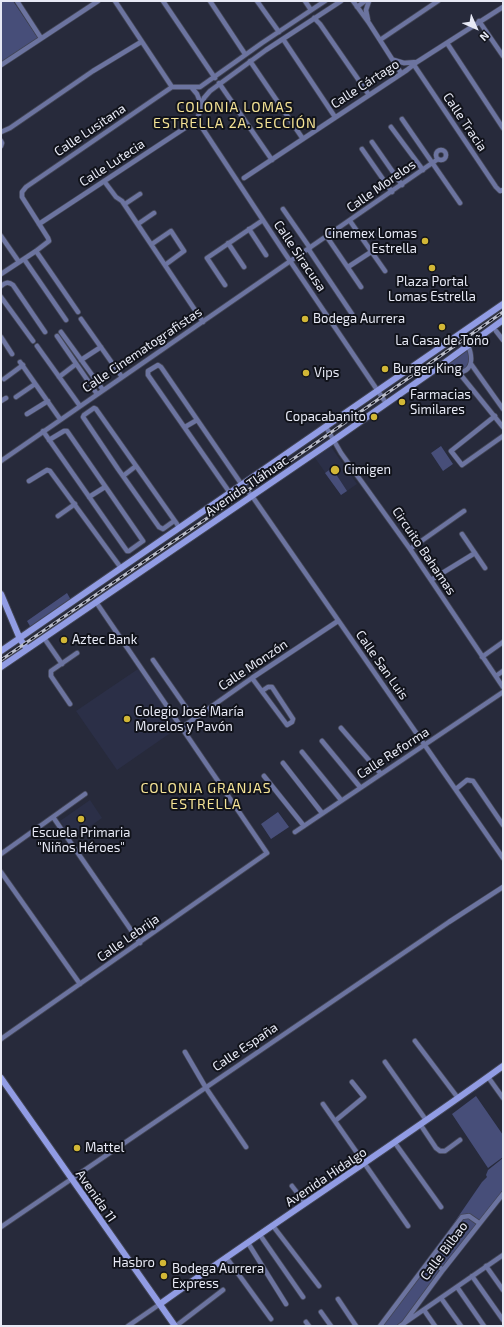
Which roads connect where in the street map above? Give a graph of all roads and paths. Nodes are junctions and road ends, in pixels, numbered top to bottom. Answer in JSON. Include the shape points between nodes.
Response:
{"nodes":[{"id":1,"x":17,"y":1,"type":"edge"},
{"id":2,"x":98,"y":1,"type":"edge"},
{"id":3,"x":115,"y":1,"type":"edge"},
{"id":4,"x":163,"y":1,"type":"edge"},
{"id":5,"x":210,"y":1,"type":"edge"},
{"id":6,"x":257,"y":1,"type":"edge"},
{"id":7,"x":304,"y":1,"type":"edge"},
{"id":8,"x":325,"y":1,"type":"edge"},
{"id":9,"x":341,"y":1,"type":"edge"},
{"id":10,"x":353,"y":1,"type":"edge"},
{"id":11,"x":365,"y":1,"type":"edge"},
{"id":12,"x":369,"y":1,"type":"edge"},
{"id":13,"x":438,"y":1,"type":"edge"},
{"id":14,"x":357,"y":7,"type":"junction"},
{"id":15,"x":503,"y":7,"type":"edge"},
{"id":16,"x":311,"y":10,"type":"junction"},
{"id":17,"x":314,"y":18,"type":"junction"},
{"id":18,"x":479,"y":21,"type":"junction"},
{"id":19,"x":369,"y":23,"type":"junction"},
{"id":20,"x":279,"y":32,"type":"junction"},
{"id":21,"x":41,"y":38,"type":"junction"},
{"id":22,"x":283,"y":39,"type":"junction"},
{"id":23,"x":380,"y":40,"type":"junction"},
{"id":24,"x":141,"y":42,"type":"junction"},
{"id":25,"x":447,"y":42,"type":"junction"},
{"id":26,"x":262,"y":43,"type":"junction"},
{"id":27,"x":266,"y":50,"type":"junction"},
{"id":28,"x":245,"y":54,"type":"junction"},
{"id":29,"x":503,"y":56,"type":"edge"},
{"id":30,"x":393,"y":59,"type":"junction"},
{"id":31,"x":250,"y":61,"type":"junction"},
{"id":32,"x":416,"y":63,"type":"junction"},
{"id":33,"x":1,"y":66,"type":"edge"},
{"id":34,"x":401,"y":73,"type":"junction"},
{"id":35,"x":214,"y":78,"type":"junction"},
{"id":36,"x":219,"y":84,"type":"junction"},
{"id":37,"x":172,"y":87,"type":"junction"},
{"id":38,"x":192,"y":88,"type":"junction"},
{"id":39,"x":369,"y":94,"type":"junction"},
{"id":40,"x":201,"y":104,"type":"junction"},
{"id":41,"x":336,"y":117,"type":"junction"},
{"id":42,"x":402,"y":119,"type":"dead end"},
{"id":43,"x":197,"y":120,"type":"junction"},
{"id":44,"x":391,"y":127,"type":"dead end"},
{"id":45,"x":503,"y":128,"type":"edge"},
{"id":46,"x":1,"y":132,"type":"edge"},
{"id":47,"x":303,"y":139,"type":"junction"},
{"id":48,"x":1,"y":141,"type":"edge"},
{"id":49,"x":372,"y":142,"type":"dead end"},
{"id":50,"x":1,"y":146,"type":"edge"},
{"id":51,"x":362,"y":149,"type":"dead end"},
{"id":52,"x":438,"y":159,"type":"dead end"},
{"id":53,"x":272,"y":160,"type":"junction"},
{"id":54,"x":433,"y":163,"type":"junction"},
{"id":55,"x":423,"y":170,"type":"junction"},
{"id":56,"x":244,"y":178,"type":"dead end"},
{"id":57,"x":104,"y":181,"type":"junction"},
{"id":58,"x":402,"y":185,"type":"junction"},
{"id":59,"x":501,"y":190,"type":"edge"},
{"id":60,"x":392,"y":192,"type":"junction"},
{"id":61,"x":140,"y":194,"type":"dead end"},
{"id":62,"x":460,"y":203,"type":"dead end"},
{"id":63,"x":125,"y":204,"type":"junction"},
{"id":64,"x":283,"y":209,"type":"dead end"},
{"id":65,"x":154,"y":213,"type":"dead end"},
{"id":66,"x":263,"y":220,"type":"junction"},
{"id":67,"x":350,"y":221,"type":"junction"},
{"id":68,"x":39,"y":224,"type":"junction"},
{"id":69,"x":138,"y":224,"type":"junction"},
{"id":70,"x":249,"y":229,"type":"junction"},
{"id":71,"x":1,"y":236,"type":"edge"},
{"id":72,"x":327,"y":237,"type":"junction"},
{"id":73,"x":228,"y":243,"type":"junction"},
{"id":74,"x":152,"y":244,"type":"junction"},
{"id":75,"x":310,"y":249,"type":"junction"},
{"id":76,"x":36,"y":251,"type":"junction"},
{"id":77,"x":372,"y":252,"type":"junction"},
{"id":78,"x":266,"y":255,"type":"dead end"},
{"id":79,"x":296,"y":258,"type":"joint"},
{"id":80,"x":24,"y":259,"type":"junction"},
{"id":81,"x":19,"y":262,"type":"junction"},
{"id":82,"x":291,"y":262,"type":"junction"},
{"id":83,"x":165,"y":264,"type":"junction"},
{"id":84,"x":244,"y":267,"type":"dead end"},
{"id":85,"x":348,"y":267,"type":"junction"},
{"id":86,"x":385,"y":271,"type":"dead end"},
{"id":87,"x":1,"y":274,"type":"edge"},
{"id":88,"x":2,"y":284,"type":"edge"},
{"id":89,"x":225,"y":285,"type":"dead end"},
{"id":90,"x":362,"y":287,"type":"dead end"},
{"id":91,"x":1,"y":297,"type":"edge"},
{"id":92,"x":503,"y":304,"type":"edge"},
{"id":93,"x":78,"y":312,"type":"dead end"},
{"id":94,"x":352,"y":314,"type":"dead end"},
{"id":95,"x":81,"y":319,"type":"dead end"},
{"id":96,"x":66,"y":320,"type":"dead end"},
{"id":97,"x":503,"y":320,"type":"edge"},
{"id":98,"x":203,"y":322,"type":"junction"},
{"id":99,"x":496,"y":331,"type":"dead end"},
{"id":100,"x":45,"y":332,"type":"dead end"},
{"id":101,"x":61,"y":332,"type":"dead end"},
{"id":102,"x":57,"y":336,"type":"dead end"},
{"id":103,"x":1,"y":337,"type":"edge"},
{"id":104,"x":503,"y":340,"type":"edge"},
{"id":105,"x":33,"y":341,"type":"dead end"},
{"id":106,"x":468,"y":345,"type":"junction"},
{"id":107,"x":37,"y":346,"type":"dead end"},
{"id":108,"x":101,"y":347,"type":"junction"},
{"id":109,"x":12,"y":354,"type":"dead end"},
{"id":110,"x":81,"y":360,"type":"junction"},
{"id":111,"x":76,"y":364,"type":"junction"},
{"id":112,"x":471,"y":364,"type":"junction"},
{"id":113,"x":440,"y":366,"type":"junction"},
{"id":114,"x":460,"y":374,"type":"junction"},
{"id":115,"x":59,"y":377,"type":"junction"},
{"id":116,"x":122,"y":377,"type":"junction"},
{"id":117,"x":4,"y":379,"type":"dead end"},
{"id":118,"x":35,"y":384,"type":"junction"},
{"id":119,"x":103,"y":390,"type":"junction"},
{"id":120,"x":378,"y":390,"type":"junction"},
{"id":121,"x":97,"y":394,"type":"junction"},
{"id":122,"x":16,"y":397,"type":"dead end"},
{"id":123,"x":6,"y":398,"type":"dead end"},
{"id":124,"x":1,"y":401,"type":"edge"},
{"id":125,"x":48,"y":401,"type":"junction"},
{"id":126,"x":386,"y":403,"type":"junction"},
{"id":127,"x":80,"y":406,"type":"junction"},
{"id":128,"x":503,"y":409,"type":"edge"},
{"id":129,"x":27,"y":414,"type":"dead end"},
{"id":130,"x":495,"y":416,"type":"junction"},
{"id":131,"x":60,"y":419,"type":"junction"},
{"id":132,"x":197,"y":420,"type":"junction"},
{"id":133,"x":185,"y":427,"type":"junction"},
{"id":134,"x":326,"y":427,"type":"junction"},
{"id":135,"x":503,"y":427,"type":"edge"},
{"id":136,"x":43,"y":431,"type":"junction"},
{"id":137,"x":503,"y":436,"type":"edge"},
{"id":138,"x":49,"y":440,"type":"junction"},
{"id":139,"x":334,"y":440,"type":"junction"},
{"id":140,"x":1,"y":461,"type":"edge"},
{"id":141,"x":136,"y":466,"type":"junction"},
{"id":142,"x":123,"y":476,"type":"junction"},
{"id":143,"x":29,"y":481,"type":"dead end"},
{"id":144,"x":242,"y":485,"type":"junction"},
{"id":145,"x":105,"y":487,"type":"junction"},
{"id":146,"x":230,"y":493,"type":"junction"},
{"id":147,"x":252,"y":496,"type":"junction"},
{"id":148,"x":89,"y":497,"type":"junction"},
{"id":149,"x":75,"y":504,"type":"junction"},
{"id":150,"x":464,"y":511,"type":"dead end"},
{"id":151,"x":58,"y":516,"type":"dead end"},
{"id":152,"x":174,"y":521,"type":"junction"},
{"id":153,"x":179,"y":528,"type":"junction"},
{"id":154,"x":462,"y":534,"type":"dead end"},
{"id":155,"x":410,"y":549,"type":"junction"},
{"id":156,"x":475,"y":553,"type":"junction"},
{"id":157,"x":122,"y":568,"type":"junction"},
{"id":158,"x":485,"y":568,"type":"dead end"},
{"id":159,"x":431,"y":580,"type":"junction"},
{"id":160,"x":1,"y":594,"type":"edge"},
{"id":161,"x":96,"y":602,"type":"junction"},
{"id":162,"x":338,"y":621,"type":"junction"},
{"id":163,"x":44,"y":638,"type":"junction"},
{"id":164,"x":20,"y":639,"type":"junction"},
{"id":165,"x":503,"y":642,"type":"edge"},
{"id":166,"x":27,"y":648,"type":"junction"},
{"id":167,"x":1,"y":651,"type":"edge"},
{"id":168,"x":77,"y":653,"type":"dead end"},
{"id":169,"x":482,"y":657,"type":"junction"},
{"id":170,"x":153,"y":660,"type":"dead end"},
{"id":171,"x":62,"y":664,"type":"junction"},
{"id":172,"x":1,"y":667,"type":"edge"},
{"id":173,"x":503,"y":671,"type":"edge"},
{"id":174,"x":496,"y":676,"type":"junction"},
{"id":175,"x":252,"y":678,"type":"junction"},
{"id":176,"x":503,"y":687,"type":"edge"},
{"id":177,"x":262,"y":692,"type":"junction"},
{"id":178,"x":503,"y":692,"type":"edge"},
{"id":179,"x":70,"y":704,"type":"dead end"},
{"id":180,"x":194,"y":719,"type":"junction"},
{"id":181,"x":181,"y":728,"type":"junction"},
{"id":182,"x":341,"y":728,"type":"dead end"},
{"id":183,"x":322,"y":740,"type":"dead end"},
{"id":184,"x":426,"y":745,"type":"junction"},
{"id":185,"x":302,"y":752,"type":"dead end"},
{"id":186,"x":283,"y":763,"type":"dead end"},
{"id":187,"x":381,"y":774,"type":"junction"},
{"id":188,"x":264,"y":776,"type":"dead end"},
{"id":189,"x":360,"y":788,"type":"junction"},
{"id":190,"x":456,"y":789,"type":"junction"},
{"id":191,"x":85,"y":794,"type":"dead end"},
{"id":192,"x":341,"y":800,"type":"junction"},
{"id":193,"x":322,"y":813,"type":"junction"},
{"id":194,"x":53,"y":817,"type":"junction"},
{"id":195,"x":503,"y":825,"type":"edge"},
{"id":196,"x":304,"y":826,"type":"junction"},
{"id":197,"x":295,"y":832,"type":"dead end"},
{"id":198,"x":1,"y":854,"type":"edge"},
{"id":199,"x":503,"y":858,"type":"edge"},
{"id":200,"x":1,"y":872,"type":"edge"},
{"id":201,"x":503,"y":887,"type":"edge"},
{"id":202,"x":140,"y":943,"type":"junction"},
{"id":203,"x":80,"y":984,"type":"junction"},
{"id":204,"x":1,"y":1039,"type":"edge"},
{"id":205,"x":415,"y":1041,"type":"dead end"},
{"id":206,"x":185,"y":1052,"type":"dead end"},
{"id":207,"x":386,"y":1062,"type":"dead end"},
{"id":208,"x":503,"y":1066,"type":"edge"},
{"id":209,"x":488,"y":1077,"type":"junction"},
{"id":210,"x":1,"y":1078,"type":"edge"},
{"id":211,"x":352,"y":1082,"type":"dead end"},
{"id":212,"x":206,"y":1088,"type":"junction"},
{"id":213,"x":458,"y":1098,"type":"junction"},
{"id":214,"x":503,"y":1098,"type":"edge"},
{"id":215,"x":323,"y":1104,"type":"dead end"},
{"id":216,"x":335,"y":1121,"type":"junction"},
{"id":217,"x":423,"y":1122,"type":"junction"},
{"id":218,"x":460,"y":1140,"type":"dead end"},
{"id":219,"x":395,"y":1142,"type":"junction"},
{"id":220,"x":246,"y":1147,"type":"dead end"},
{"id":221,"x":364,"y":1164,"type":"junction"},
{"id":222,"x":71,"y":1179,"type":"junction"},
{"id":223,"x":292,"y":1186,"type":"dead end"},
{"id":224,"x":503,"y":1194,"type":"edge"},
{"id":225,"x":305,"y":1203,"type":"junction"},
{"id":226,"x":441,"y":1207,"type":"dead end"},
{"id":227,"x":479,"y":1224,"type":"junction"},
{"id":228,"x":273,"y":1226,"type":"junction"},
{"id":229,"x":408,"y":1226,"type":"dead end"},
{"id":230,"x":1,"y":1227,"type":"edge"},
{"id":231,"x":260,"y":1235,"type":"junction"},
{"id":232,"x":248,"y":1243,"type":"junction"},
{"id":233,"x":503,"y":1255,"type":"edge"},
{"id":234,"x":226,"y":1257,"type":"junction"},
{"id":235,"x":430,"y":1260,"type":"junction"},
{"id":236,"x":486,"y":1266,"type":"junction"},
{"id":237,"x":442,"y":1270,"type":"junction"},
{"id":238,"x":472,"y":1276,"type":"junction"},
{"id":239,"x":319,"y":1286,"type":"dead end"},
{"id":240,"x":457,"y":1286,"type":"junction"},
{"id":241,"x":224,"y":1290,"type":"dead end"},
{"id":242,"x":503,"y":1290,"type":"edge"},
{"id":243,"x":303,"y":1297,"type":"dead end"},
{"id":244,"x":441,"y":1298,"type":"junction"},
{"id":245,"x":338,"y":1299,"type":"dead end"},
{"id":246,"x":160,"y":1304,"type":"junction"},
{"id":247,"x":286,"y":1304,"type":"dead end"},
{"id":248,"x":424,"y":1310,"type":"junction"},
{"id":249,"x":321,"y":1312,"type":"dead end"},
{"id":250,"x":271,"y":1319,"type":"dead end"},
{"id":251,"x":503,"y":1320,"type":"edge"},
{"id":252,"x":402,"y":1324,"type":"edge"},
{"id":253,"x":128,"y":1326,"type":"edge"},
{"id":254,"x":175,"y":1326,"type":"edge"},
{"id":255,"x":331,"y":1326,"type":"edge"},
{"id":256,"x":356,"y":1326,"type":"edge"},
{"id":257,"x":380,"y":1326,"type":"edge"},
{"id":258,"x":435,"y":1326,"type":"edge"},
{"id":259,"x":461,"y":1326,"type":"edge"},
{"id":260,"x":484,"y":1326,"type":"edge"}],
"edges":[{"from":1,"to":21,"type":"street"},
{"from":2,"to":21,"type":"street"},
{"from":3,"to":24,"type":"street"},
{"from":4,"to":35,"type":"street"},
{"from":5,"to":28,"type":"street"},
{"from":6,"to":20,"type":"street"},
{"from":7,"to":16,"type":"street"},
{"from":8,"to":16,"type":"street"},
{"from":9,"to":17,"type":"street"},
{"from":10,"to":14,"type":"street"},
{"from":11,"to":14,"type":"street"},
{"from":12,"to":19,"type":"street","via":[[366,14]]},
{"from":13,"to":23,"type":"street"},
{"from":14,"to":19,"type":"street"},
{"from":15,"to":18,"type":"street","name":"Calle Cártago"},
{"from":16,"to":20,"type":"street"},
{"from":17,"to":22,"type":"street"},
{"from":17,"to":39,"type":"street"},
{"from":18,"to":25,"type":"street","name":"Calle Cártago"},
{"from":18,"to":29,"type":"street"},
{"from":19,"to":23,"type":"street"},
{"from":20,"to":26,"type":"street"},
{"from":21,"to":33,"type":"street"},
{"from":22,"to":27,"type":"street"},
{"from":22,"to":41,"type":"street"},
{"from":23,"to":30,"type":"street"},
{"from":24,"to":37,"type":"street"},
{"from":24,"to":46,"type":"street"},
{"from":25,"to":32,"type":"street","name":"Calle Cártago"},
{"from":25,"to":45,"type":"street"},
{"from":26,"to":27,"type":"street"},
{"from":26,"to":28,"type":"street"},
{"from":27,"to":31,"type":"street"},
{"from":28,"to":35,"type":"street"},
{"from":30,"to":32,"type":"street","name":"Calle Cártago","via":[[404,63]]},
{"from":30,"to":34,"type":"street"},
{"from":31,"to":36,"type":"street"},
{"from":31,"to":47,"type":"street"},
{"from":32,"to":34,"type":"street","name":"Calle Cártago"},
{"from":32,"to":59,"type":"street","name":"Calle Tracia","via":[[496,187]]},
{"from":34,"to":39,"type":"street","name":"Calle Cártago"},
{"from":35,"to":38,"type":"street","via":[[200,87]]},
{"from":36,"to":40,"type":"street","via":[[207,93]]},
{"from":36,"to":53,"type":"street"},
{"from":37,"to":38,"type":"street"},
{"from":37,"to":68,"type":"street","name":"Calle Lusitana","via":[[26,187],[22,197]]},
{"from":38,"to":40,"type":"street"},
{"from":39,"to":41,"type":"street","name":"Calle Cártago"},
{"from":40,"to":43,"type":"street"},
{"from":41,"to":47,"type":"street","name":"Calle Cártago"},
{"from":42,"to":54,"type":"street"},
{"from":43,"to":57,"type":"street","name":"Calle Lutecia"},
{"from":43,"to":66,"type":"street","name":"Calle Siracusa"},
{"from":44,"to":55,"type":"street"},
{"from":47,"to":53,"type":"street","name":"Calle Cártago"},
{"from":48,"to":50,"type":"street"},
{"from":49,"to":58,"type":"street"},
{"from":51,"to":60,"type":"street"},
{"from":52,"to":54,"type":"street","name":"Calle Morelos"},
{"from":53,"to":56,"type":"street","name":"Calle Cártago"},
{"from":54,"to":55,"type":"street","name":"Calle Morelos"},
{"from":54,"to":62,"type":"street"},
{"from":55,"to":58,"type":"street","name":"Calle Morelos"},
{"from":57,"to":63,"type":"street"},
{"from":57,"to":68,"type":"street","name":"Calle Lutecia"},
{"from":58,"to":60,"type":"street","name":"Calle Morelos"},
{"from":60,"to":67,"type":"street","name":"Calle Morelos"},
{"from":61,"to":63,"type":"street"},
{"from":63,"to":69,"type":"street"},
{"from":64,"to":75,"type":"street"},
{"from":65,"to":69,"type":"street"},
{"from":66,"to":70,"type":"street"},
{"from":66,"to":82,"type":"street","name":"Calle Siracusa"},
{"from":67,"to":72,"type":"street","name":"Calle Morelos"},
{"from":67,"to":77,"type":"street"},
{"from":68,"to":76,"type":"street","via":[[49,241]]},
{"from":69,"to":74,"type":"street"},
{"from":70,"to":73,"type":"street"},
{"from":70,"to":78,"type":"street"},
{"from":71,"to":81,"type":"street"},
{"from":72,"to":75,"type":"street","name":"Calle Morelos"},
{"from":72,"to":85,"type":"street"},
{"from":73,"to":84,"type":"street"},
{"from":73,"to":89,"type":"street","via":[[207,258]]},
{"from":74,"to":83,"type":"street"},
{"from":74,"to":83,"type":"street","via":[[171,231],[184,251]]},
{"from":75,"to":79,"type":"street","name":"Calle Morelos"},
{"from":75,"to":94,"type":"street"},
{"from":76,"to":80,"type":"street"},
{"from":76,"to":93,"type":"street"},
{"from":77,"to":85,"type":"street"},
{"from":77,"to":86,"type":"street"},
{"from":79,"to":82,"type":"street","name":"Calle Cinematografistas"},
{"from":80,"to":81,"type":"street"},
{"from":80,"to":96,"type":"street"},
{"from":81,"to":87,"type":"street"},
{"from":82,"to":98,"type":"street","name":"Calle Cinematografistas"},
{"from":82,"to":120,"type":"street","name":"Calle Siracusa"},
{"from":83,"to":98,"type":"street"},
{"from":85,"to":90,"type":"street"},
{"from":88,"to":100,"type":"street","via":[[13,285]]},
{"from":91,"to":105,"type":"street"},
{"from":92,"to":120,"type":"main road","name":"Avenida Tláhuac"},
{"from":95,"to":108,"type":"street"},
{"from":97,"to":106,"type":"main road","name":"Avenida Tláhuac"},
{"from":98,"to":116,"type":"street","name":"Calle Cinematografistas"},
{"from":99,"to":104,"type":"street"},
{"from":101,"to":110,"type":"street"},
{"from":102,"to":111,"type":"street"},
{"from":103,"to":109,"type":"street"},
{"from":106,"to":112,"type":"street","via":[[472,357]]},
{"from":106,"to":113,"type":"main road","name":"Avenida Tláhuac"},
{"from":107,"to":115,"type":"street"},
{"from":108,"to":110,"type":"street"},
{"from":108,"to":116,"type":"street"},
{"from":110,"to":119,"type":"street"},
{"from":111,"to":115,"type":"street"},
{"from":111,"to":121,"type":"street"},
{"from":112,"to":114,"type":"street"},
{"from":112,"to":128,"type":"street"},
{"from":113,"to":114,"type":"street"},
{"from":113,"to":126,"type":"main road","name":"Avenida Tláhuac"},
{"from":114,"to":130,"type":"street"},
{"from":115,"to":127,"type":"street"},
{"from":116,"to":119,"type":"street","name":"Calle Cinematografistas"},
{"from":117,"to":118,"type":"street","via":[[21,364]]},
{"from":118,"to":122,"type":"street"},
{"from":118,"to":125,"type":"street"},
{"from":119,"to":121,"type":"street","name":"Calle Cinematografistas"},
{"from":120,"to":126,"type":"street","name":"Calle Siracusa"},
{"from":120,"to":134,"type":"main road","name":"Avenida Tláhuac"},
{"from":121,"to":127,"type":"street","name":"Calle Cinematografistas"},
{"from":123,"to":124,"type":"street"},
{"from":125,"to":129,"type":"street"},
{"from":125,"to":131,"type":"street"},
{"from":126,"to":139,"type":"main road","name":"Avenida Tláhuac"},
{"from":127,"to":131,"type":"street","name":"Calle Cinematografistas"},
{"from":130,"to":135,"type":"street"},
{"from":130,"to":137,"type":"street","via":[[451,451],[462,465]]},
{"from":131,"to":136,"type":"street","name":"Calle Cinematografistas"},
{"from":132,"to":133,"type":"street"},
{"from":132,"to":133,"type":"street","name":"Calle San Luis","via":[[158,365],[148,371],[148,374]]},
{"from":132,"to":144,"type":"street","name":"Calle San Luis"},
{"from":133,"to":146,"type":"street"},
{"from":134,"to":139,"type":"street","name":"Circuito Bahamas"},
{"from":134,"to":144,"type":"main road","name":"Avenida Tláhuac"},
{"from":136,"to":138,"type":"street"},
{"from":136,"to":140,"type":"street","name":"Calle Cinematografistas"},
{"from":138,"to":145,"type":"street","via":[[64,431],[67,432]]},
{"from":138,"to":148,"type":"street"},
{"from":139,"to":147,"type":"main road","name":"Avenida Tláhuac"},
{"from":139,"to":155,"type":"street","name":"Circuito Bahamas"},
{"from":141,"to":142,"type":"street"},
{"from":141,"to":142,"type":"street","via":[[96,409],[84,414],[83,417]]},
{"from":141,"to":152,"type":"street"},
{"from":142,"to":152,"type":"street","via":[[159,528],[163,529]]},
{"from":143,"to":149,"type":"street","via":[[47,470],[50,471]]},
{"from":144,"to":146,"type":"main road","name":"Avenida Tláhuac"},
{"from":144,"to":147,"type":"street","name":"Calle San Luis"},
{"from":145,"to":148,"type":"street"},
{"from":145,"to":148,"type":"street","via":[[143,540],[129,552]]},
{"from":146,"to":153,"type":"main road","name":"Avenida Tláhuac"},
{"from":147,"to":161,"type":"main road","name":"Avenida Tláhuac"},
{"from":147,"to":162,"type":"street","name":"Calle San Luis"},
{"from":149,"to":151,"type":"street"},
{"from":149,"to":157,"type":"street"},
{"from":150,"to":155,"type":"street"},
{"from":152,"to":153,"type":"street"},
{"from":153,"to":157,"type":"main road","name":"Avenida Tláhuac"},
{"from":154,"to":156,"type":"street"},
{"from":155,"to":159,"type":"street","name":"Circuito Bahamas"},
{"from":156,"to":158,"type":"street"},
{"from":156,"to":159,"type":"street"},
{"from":157,"to":164,"type":"main road","name":"Avenida Tláhuac"},
{"from":159,"to":169,"type":"street","name":"Circuito Bahamas"},
{"from":160,"to":164,"type":"main road"},
{"from":161,"to":163,"type":"main road","name":"Avenida Tláhuac"},
{"from":161,"to":181,"type":"street"},
{"from":162,"to":175,"type":"street","name":"Calle Monzón"},
{"from":162,"to":184,"type":"street","name":"Calle San Luis"},
{"from":163,"to":166,"type":"main road","name":"Avenida Tláhuac"},
{"from":163,"to":171,"type":"street"},
{"from":164,"to":166,"type":"main road"},
{"from":164,"to":167,"type":"main road","name":"Avenida Tláhuac"},
{"from":165,"to":169,"type":"street"},
{"from":166,"to":172,"type":"main road","name":"Avenida Tláhuac"},
{"from":168,"to":171,"type":"street"},
{"from":169,"to":174,"type":"street","name":"Circuito Bahamas"},
{"from":170,"to":180,"type":"street"},
{"from":171,"to":179,"type":"street","via":[[52,671],[51,676]]},
{"from":173,"to":174,"type":"street"},
{"from":174,"to":176,"type":"street","name":"Circuito Bahamas"},
{"from":175,"to":177,"type":"street"},
{"from":175,"to":180,"type":"street","name":"Calle Monzón"},
{"from":177,"to":177,"type":"street","via":[[287,725],[292,722],[293,719],[272,687]]},
{"from":178,"to":184,"type":"street","name":"Calle Reforma"},
{"from":180,"to":181,"type":"street","name":"Calle Monzón"},
{"from":181,"to":202,"type":"street","name":"Calle Lebrija","via":[[267,854]]},
{"from":182,"to":187,"type":"street"},
{"from":183,"to":189,"type":"street"},
{"from":184,"to":187,"type":"street","name":"Calle Reforma"},
{"from":184,"to":190,"type":"street","name":"Calle San Luis"},
{"from":185,"to":192,"type":"street"},
{"from":186,"to":193,"type":"street"},
{"from":187,"to":189,"type":"street","name":"Calle Reforma"},
{"from":188,"to":196,"type":"street"},
{"from":189,"to":192,"type":"street","name":"Calle Reforma"},
{"from":190,"to":195,"type":"street","via":[[467,780],[473,781]]},
{"from":190,"to":199,"type":"street","name":"Calle San Luis"},
{"from":191,"to":194,"type":"street"},
{"from":192,"to":193,"type":"street","name":"Calle Reforma"},
{"from":193,"to":196,"type":"street","name":"Calle Reforma"},
{"from":194,"to":198,"type":"street"},
{"from":194,"to":202,"type":"street"},
{"from":196,"to":197,"type":"street","name":"Calle Reforma"},
{"from":200,"to":203,"type":"street"},
{"from":201,"to":212,"type":"street","name":"Calle España"},
{"from":202,"to":203,"type":"street","name":"Calle Lebrija"},
{"from":203,"to":204,"type":"street","name":"Calle Lebrija"},
{"from":205,"to":213,"type":"street"},
{"from":206,"to":212,"type":"street"},
{"from":207,"to":217,"type":"street"},
{"from":208,"to":209,"type":"main road","name":"Avenida Hidalgo"},
{"from":209,"to":213,"type":"main road","name":"Avenida Hidalgo"},
{"from":209,"to":214,"type":"street"},
{"from":210,"to":222,"type":"main road","name":"Avenida 11"},
{"from":211,"to":216,"type":"street","via":[[364,1097]]},
{"from":212,"to":220,"type":"street"},
{"from":212,"to":222,"type":"street","name":"Calle España"},
{"from":213,"to":217,"type":"main road","name":"Avenida Hidalgo"},
{"from":215,"to":216,"type":"street"},
{"from":216,"to":221,"type":"street"},
{"from":217,"to":218,"type":"street","via":[[440,1151],[445,1151]]},
{"from":217,"to":219,"type":"main road","name":"Avenida Hidalgo"},
{"from":219,"to":221,"type":"main road","name":"Avenida Hidalgo"},
{"from":219,"to":226,"type":"street"},
{"from":221,"to":225,"type":"main road","name":"Avenida Hidalgo"},
{"from":221,"to":229,"type":"street"},
{"from":222,"to":230,"type":"street","name":"Calle España"},
{"from":222,"to":246,"type":"main road","name":"Avenida 11"},
{"from":223,"to":225,"type":"street"},
{"from":224,"to":227,"type":"street","name":"Calle Bilbao"},
{"from":225,"to":228,"type":"main road","name":"Avenida Hidalgo"},
{"from":227,"to":235,"type":"street","name":"Calle Bilbao","via":[[469,1216],[462,1217]]},
{"from":227,"to":237,"type":"street","name":"Calle Bilbao"},
{"from":228,"to":231,"type":"main road","name":"Avenida Hidalgo"},
{"from":228,"to":239,"type":"street"},
{"from":231,"to":232,"type":"main road","name":"Avenida Hidalgo"},
{"from":231,"to":243,"type":"street"},
{"from":232,"to":234,"type":"main road","name":"Avenida Hidalgo"},
{"from":232,"to":247,"type":"street"},
{"from":233,"to":236,"type":"street","name":"Calle Bilbao"},
{"from":234,"to":246,"type":"main road","name":"Avenida Hidalgo"},
{"from":234,"to":250,"type":"street"},
{"from":235,"to":237,"type":"street"},
{"from":235,"to":257,"type":"street","name":"Calle Bilbao"},
{"from":236,"to":238,"type":"street","name":"Calle Bilbao"},
{"from":236,"to":242,"type":"street"},
{"from":237,"to":252,"type":"street","name":"Calle Bilbao"},
{"from":238,"to":240,"type":"street","name":"Calle Bilbao"},
{"from":238,"to":251,"type":"street"},
{"from":240,"to":244,"type":"street","name":"Calle Bilbao"},
{"from":240,"to":260,"type":"street"},
{"from":241,"to":254,"type":"street"},
{"from":244,"to":248,"type":"street","name":"Calle Bilbao"},
{"from":244,"to":259,"type":"street"},
{"from":245,"to":256,"type":"street"},
{"from":246,"to":253,"type":"street"},
{"from":246,"to":254,"type":"main road","name":"Avenida 11"},
{"from":248,"to":252,"type":"street","name":"Calle Bilbao"},
{"from":248,"to":258,"type":"street"},
{"from":249,"to":255,"type":"street"}]}
